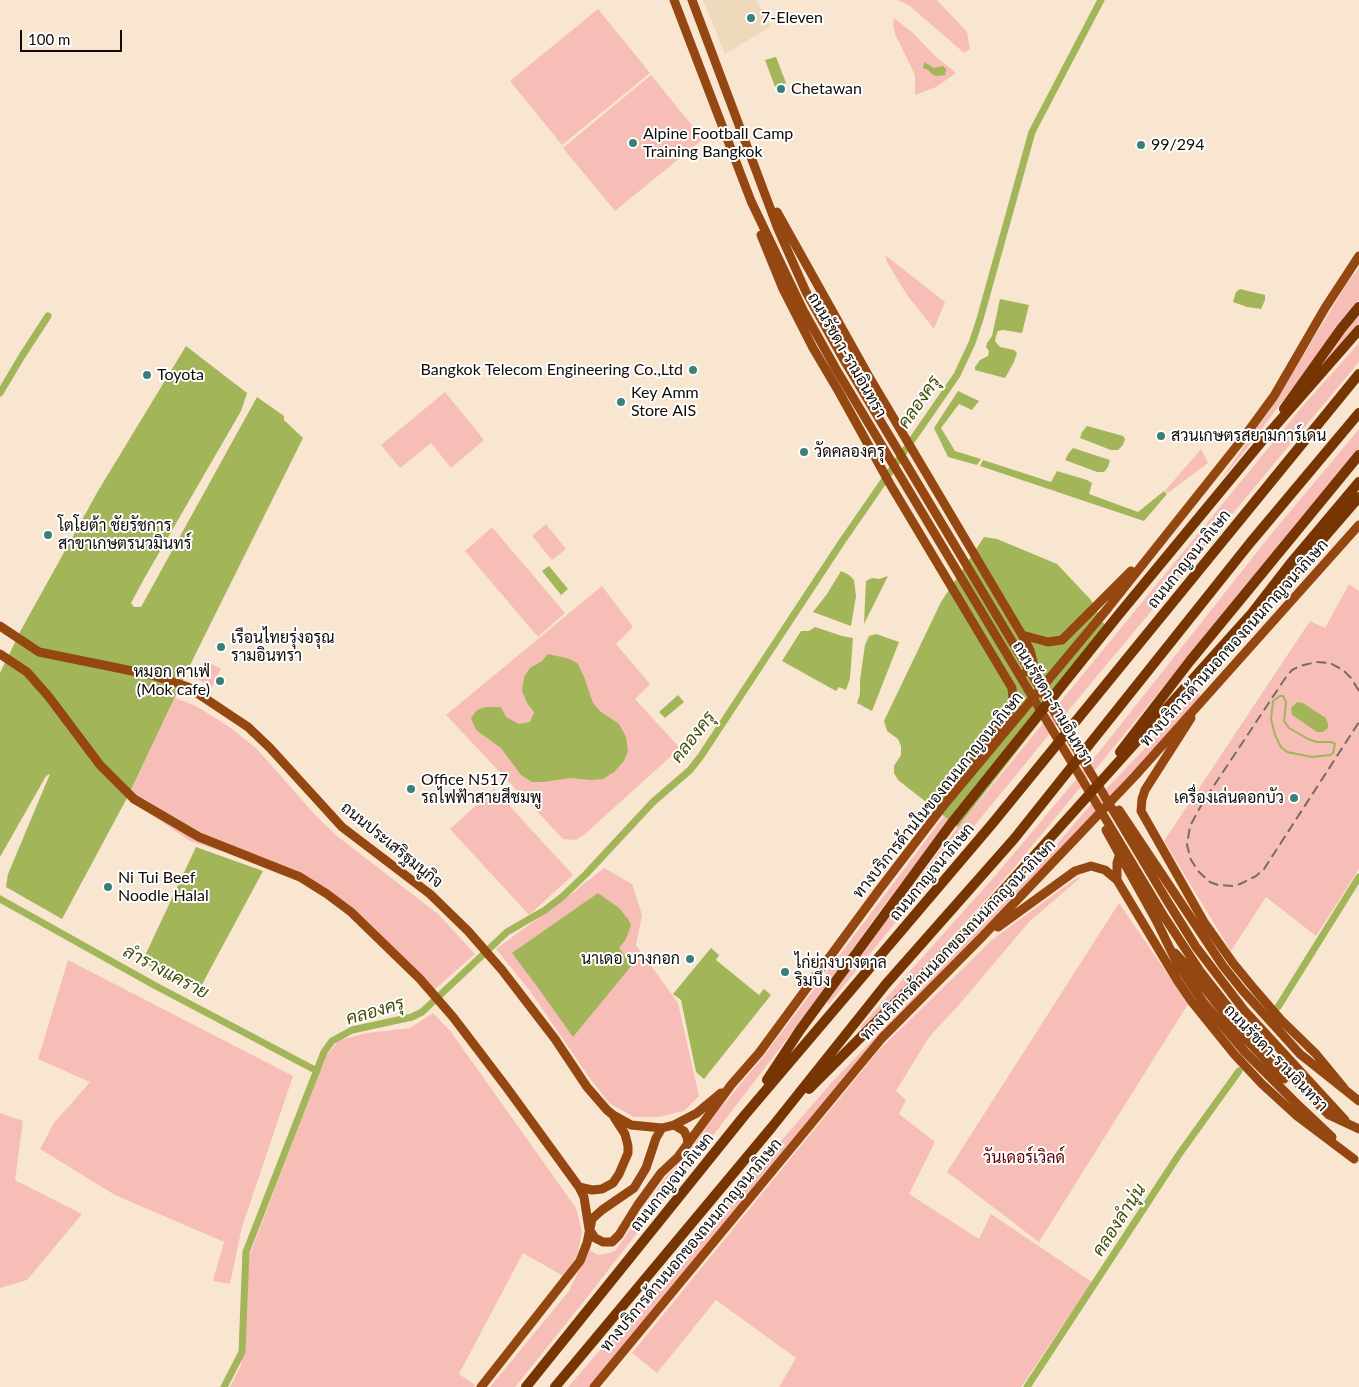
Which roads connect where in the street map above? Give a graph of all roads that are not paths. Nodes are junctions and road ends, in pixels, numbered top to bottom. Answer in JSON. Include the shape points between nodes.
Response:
{"nodes":[{"id":1,"x":674,"y":0,"type":"edge"},
{"id":2,"x":692,"y":0,"type":"edge"},
{"id":3,"x":764,"y":190,"type":"junction"},
{"id":4,"x":750,"y":201,"type":"junction"},
{"id":5,"x":1359,"y":256,"type":"edge"},
{"id":6,"x":1359,"y":307,"type":"edge"},
{"id":7,"x":1359,"y":330,"type":"edge"},
{"id":8,"x":1359,"y":374,"type":"edge"},
{"id":9,"x":1359,"y":413,"type":"edge"},
{"id":10,"x":1262,"y":441,"type":"junction"},
{"id":11,"x":1359,"y":455,"type":"edge"},
{"id":12,"x":1359,"y":482,"type":"edge"},
{"id":13,"x":1359,"y":497,"type":"edge"},
{"id":14,"x":953,"y":519,"type":"junction"},
{"id":15,"x":1359,"y":525,"type":"edge"},
{"id":16,"x":927,"y":546,"type":"junction"},
{"id":17,"x":1154,"y":549,"type":"junction"},
{"id":18,"x":1252,"y":613,"type":"junction"},
{"id":19,"x":0,"y":626,"type":"edge"},
{"id":20,"x":1069,"y":634,"type":"junction"},
{"id":21,"x":1022,"y":635,"type":"junction"},
{"id":22,"x":1076,"y":647,"type":"junction"},
{"id":23,"x":0,"y":654,"type":"edge"},
{"id":24,"x":999,"y":666,"type":"junction"},
{"id":25,"x":1201,"y":700,"type":"junction"},
{"id":26,"x":1022,"y":713,"type":"junction"},
{"id":27,"x":1007,"y":716,"type":"junction"},
{"id":28,"x":1077,"y":750,"type":"junction"},
{"id":29,"x":1082,"y":780,"type":"junction"},
{"id":30,"x":1080,"y":805,"type":"junction"},
{"id":31,"x":944,"y":806,"type":"junction"},
{"id":32,"x":1158,"y":843,"type":"junction"},
{"id":33,"x":1117,"y":880,"type":"junction"},
{"id":34,"x":1137,"y":914,"type":"junction"},
{"id":35,"x":980,"y":940,"type":"junction"},
{"id":36,"x":731,"y":1085,"type":"junction"},
{"id":37,"x":1344,"y":1088,"type":"junction"},
{"id":38,"x":1359,"y":1101,"type":"edge"},
{"id":39,"x":612,"y":1115,"type":"junction"},
{"id":40,"x":1329,"y":1115,"type":"junction"},
{"id":41,"x":744,"y":1116,"type":"junction"},
{"id":42,"x":674,"y":1125,"type":"junction"},
{"id":43,"x":772,"y":1127,"type":"junction"},
{"id":44,"x":662,"y":1128,"type":"junction"},
{"id":45,"x":1359,"y":1129,"type":"edge"},
{"id":46,"x":1359,"y":1134,"type":"edge"},
{"id":47,"x":688,"y":1144,"type":"junction"},
{"id":48,"x":1356,"y":1160,"type":"edge"},
{"id":49,"x":579,"y":1187,"type":"junction"},
{"id":50,"x":589,"y":1229,"type":"junction"},
{"id":51,"x":481,"y":1387,"type":"edge"},
{"id":52,"x":526,"y":1387,"type":"edge"},
{"id":53,"x":555,"y":1387,"type":"edge"},
{"id":54,"x":594,"y":1387,"type":"edge"}],
"edges":[{"from":1,"to":4,"type":"main road","name":"ถนนรัชดา-รามอินทรา"},
{"from":2,"to":3,"type":"main road","name":"ถนนรัชดา-รามอินทรา"},
{"from":3,"to":14,"type":"main road"},
{"from":3,"to":28,"type":"main road","name":"ถนนรัชดา-รามอินทรา","via":[[806,292]]},
{"from":4,"to":16,"type":"main road","via":[[765,247],[796,318]]},
{"from":4,"to":29,"type":"main road","name":"ถนนรัชดา-รามอินทรา","via":[[803,310]]},
{"from":5,"to":17,"type":"main road","name":"ทางบริการด้านในของถนนกาญจนาภิเษก","via":[[1274,396]]},
{"from":6,"to":10,"type":"highway"},
{"from":7,"to":10,"type":"highway"},
{"from":8,"to":41,"type":"highway","name":"ถนนกาญจนาภิเษก","via":[[992,824]]},
{"from":9,"to":43,"type":"highway","via":[[1250,543],[1014,839],[886,984]]},
{"from":10,"to":41,"type":"highway","via":[[951,824],[800,1030]]},
{"from":11,"to":30,"type":"highway","via":[[1190,661]]},
{"from":12,"to":18,"type":"highway"},
{"from":13,"to":18,"type":"highway","via":[[1296,570]]},
{"from":14,"to":16,"type":"main road","via":[[940,516],[932,519],[926,527]]},
{"from":14,"to":21,"type":"main road"},
{"from":15,"to":25,"type":"main road","name":"ทางบริการด้านนอกของถนนกาญจนาภิเษก"},
{"from":16,"to":24,"type":"main road"},
{"from":17,"to":20,"type":"main road"},
{"from":17,"to":22,"type":"main road","name":"ทางบริการด้านในของถนนกาญจนาภิเษก"},
{"from":18,"to":30,"type":"highway"},
{"from":19,"to":39,"type":"main road","name":"ถนนประเสริฐมนูกิจ","via":[[39,652],[152,675],[188,687],[248,727],[342,827],[430,894],[468,931],[502,970],[587,1087]]},
{"from":20,"to":21,"type":"main road","via":[[1058,642]]},
{"from":20,"to":22,"type":"main road","via":[[1076,637]]},
{"from":21,"to":24,"type":"main road","via":[[1032,657],[1032,666],[1019,674]]},
{"from":22,"to":26,"type":"main road","name":"ทางบริการด้านในของถนนกาญจนาภิเษก"},
{"from":23,"to":49,"type":"main road","via":[[27,672],[100,765],[134,799],[199,837],[300,878],[351,912],[420,979],[453,1017]]},
{"from":24,"to":27,"type":"main road","via":[[1012,688],[1012,706]]},
{"from":25,"to":32,"type":"main road","via":[[1142,799],[1141,811]]},
{"from":25,"to":35,"type":"main road","name":"ทางบริการด้านนอกของถนนกาญจนาภิเษก","via":[[1135,776]]},
{"from":26,"to":27,"type":"main road","via":[[1010,723]]},
{"from":26,"to":31,"type":"main road","name":"ทางบริการด้านในของถนนกาญจนาภิเษก"},
{"from":27,"to":31,"type":"main road"},
{"from":28,"to":37,"type":"main road","name":"ถนนรัชดา-รามอินทรา","via":[[1223,966],[1300,1054]]},
{"from":28,"to":46,"type":"main road","name":"ถนนรัชดา-รามอินทรา","via":[[1166,899],[1220,980],[1257,1025]]},
{"from":29,"to":40,"type":"main road","name":"ถนนรัชดา-รามอินทรา","via":[[1173,932],[1224,1003]]},
{"from":29,"to":48,"type":"main road","name":"ถนนรัชดา-รามอินทรา","via":[[1178,965],[1203,1002],[1245,1052]]},
{"from":30,"to":43,"type":"highway","via":[[963,935]]},
{"from":31,"to":36,"type":"main road","name":"ทางบริการด้านในของถนนกาญจนาภิเษก","via":[[759,1053]]},
{"from":32,"to":33,"type":"main road","via":[[1146,838],[1131,841],[1121,850]]},
{"from":32,"to":37,"type":"main road","via":[[1204,922],[1233,962],[1256,992]]},
{"from":33,"to":34,"type":"main road"},
{"from":33,"to":35,"type":"main road","via":[[1098,867],[1083,867]]},
{"from":34,"to":40,"type":"main road","via":[[1151,932],[1184,962],[1257,1052],[1302,1095]]},
{"from":34,"to":48,"type":"main road","via":[[1187,995],[1234,1054],[1283,1103]]},
{"from":35,"to":54,"type":"main road","name":"ทางบริการด้านนอกของถนนกาญจนาภิเษก","via":[[882,1038]]},
{"from":36,"to":42,"type":"main road","name":"ทางบริการด้านในของถนนกาญจนาภิเษก","via":[[697,1113]]},
{"from":36,"to":47,"type":"main road","name":"ทางบริการด้านในของถนนกาญจนาภิเษก"},
{"from":37,"to":38,"type":"main road","name":"ถนนรัชดา-รามอินทรา"},
{"from":39,"to":44,"type":"main road","name":"ถนนประเสริฐมนูกิจ","via":[[631,1125]]},
{"from":39,"to":49,"type":"main road","via":[[627,1138],[628,1152],[624,1164],[608,1187],[592,1190]]},
{"from":40,"to":45,"type":"main road","name":"ถนนรัชดา-รามอินทรา"},
{"from":41,"to":52,"type":"highway","name":"ถนนกาญจนาภิเษก"},
{"from":42,"to":44,"type":"main road","name":"ทางบริการด้านในของถนนกาญจนาภิเษก"},
{"from":42,"to":47,"type":"main road","via":[[684,1131]]},
{"from":43,"to":53,"type":"highway"},
{"from":44,"to":50,"type":"main road","via":[[634,1188],[592,1218]]},
{"from":47,"to":50,"type":"main road","name":"ทางบริการด้านในของถนนกาญจนาภิเษก","via":[[661,1174],[615,1240],[608,1243],[598,1240]]},
{"from":49,"to":50,"type":"main road","via":[[584,1197]]},
{"from":50,"to":51,"type":"main road","via":[[580,1261]]}]}
